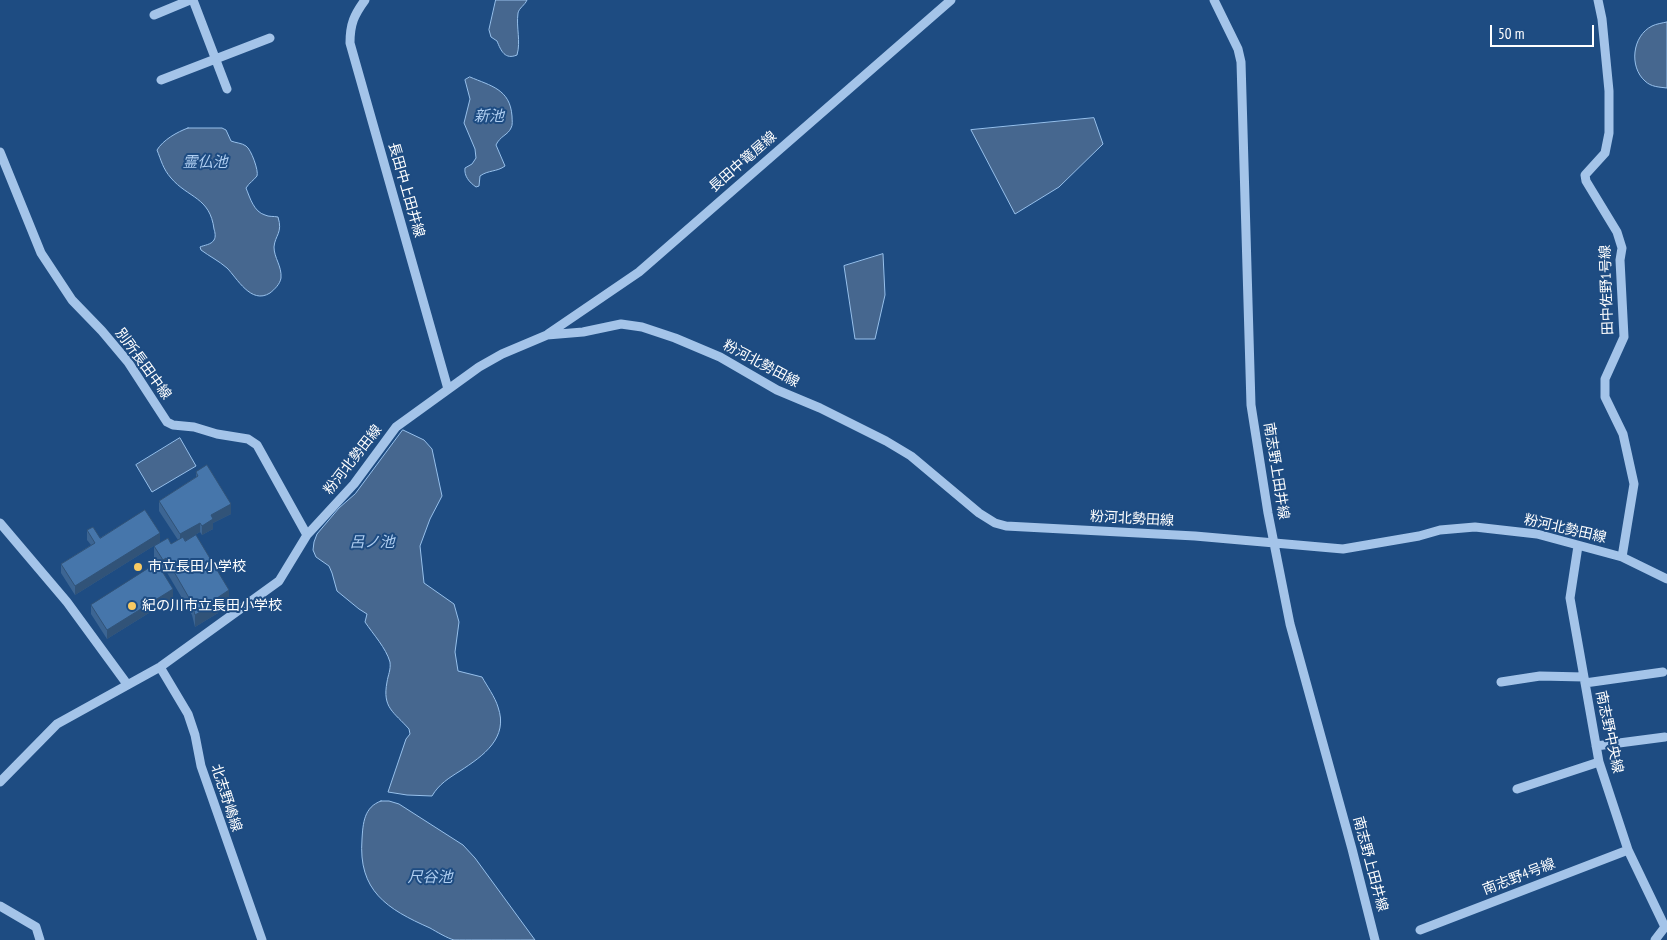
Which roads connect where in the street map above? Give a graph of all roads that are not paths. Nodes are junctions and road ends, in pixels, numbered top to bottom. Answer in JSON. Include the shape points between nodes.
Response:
{"nodes":[{"id":1,"x":192,"y":0,"type":"edge"},
{"id":2,"x":365,"y":0,"type":"edge"},
{"id":3,"x":951,"y":0,"type":"edge"},
{"id":4,"x":1214,"y":0,"type":"edge"},
{"id":5,"x":1598,"y":0,"type":"edge"},
{"id":6,"x":154,"y":14,"type":"dead end"},
{"id":7,"x":270,"y":38,"type":"dead end"},
{"id":8,"x":215,"y":59,"type":"junction"},
{"id":9,"x":161,"y":80,"type":"dead end"},
{"id":10,"x":227,"y":90,"type":"dead end"},
{"id":11,"x":0,"y":152,"type":"edge"},
{"id":12,"x":546,"y":335,"type":"junction"},
{"id":13,"x":448,"y":389,"type":"junction"},
{"id":14,"x":0,"y":522,"type":"edge"},
{"id":15,"x":308,"y":535,"type":"junction"},
{"id":16,"x":1274,"y":543,"type":"junction"},
{"id":17,"x":1578,"y":546,"type":"junction"},
{"id":18,"x":1622,"y":557,"type":"junction"},
{"id":19,"x":1667,"y":580,"type":"edge"},
{"id":20,"x":160,"y":667,"type":"junction"},
{"id":21,"x":1663,"y":672,"type":"dead end"},
{"id":22,"x":1584,"y":680,"type":"junction"},
{"id":23,"x":1501,"y":682,"type":"dead end"},
{"id":24,"x":127,"y":684,"type":"junction"},
{"id":25,"x":1665,"y":737,"type":"dead end"},
{"id":26,"x":1596,"y":746,"type":"junction"},
{"id":27,"x":1599,"y":762,"type":"junction"},
{"id":28,"x":0,"y":782,"type":"edge"},
{"id":29,"x":1517,"y":789,"type":"dead end"},
{"id":30,"x":1628,"y":850,"type":"junction"},
{"id":31,"x":0,"y":906,"type":"edge"},
{"id":32,"x":1666,"y":929,"type":"edge"},
{"id":33,"x":1420,"y":930,"type":"dead end"},
{"id":34,"x":40,"y":940,"type":"edge"},
{"id":35,"x":262,"y":940,"type":"edge"},
{"id":36,"x":1375,"y":940,"type":"edge"},
{"id":37,"x":1655,"y":940,"type":"edge"}],
"edges":[{"from":1,"to":6,"type":"street"},
{"from":1,"to":8,"type":"street"},
{"from":2,"to":13,"type":"street","name":"長田中上田井線","via":[[350,27],[350,43]]},
{"from":3,"to":12,"type":"street","name":"長田中篭屋線","via":[[639,272]]},
{"from":4,"to":16,"type":"street","name":"南志野上田井線","via":[[1241,62],[1251,405]]},
{"from":5,"to":18,"type":"street","name":"田中佐野1号線","via":[[1609,90],[1609,133],[1605,153],[1585,175],[1617,232],[1622,248],[1624,336],[1604,380],[1605,397],[1623,434],[1634,484]]},
{"from":7,"to":8,"type":"street"},
{"from":8,"to":9,"type":"street"},
{"from":8,"to":10,"type":"street"},
{"from":11,"to":15,"type":"street","name":"別所長田中線","via":[[41,253],[72,300],[128,362],[167,422],[248,439],[257,445]]},
{"from":12,"to":13,"type":"street","name":"粉河北勢田線","via":[[502,354]]},
{"from":12,"to":16,"type":"street","name":"粉河北勢田線","via":[[621,324],[675,338],[720,357],[776,390],[886,441],[911,456],[995,523]]},
{"from":13,"to":15,"type":"street","name":"粉河北勢田線","via":[[396,427],[354,484]]},
{"from":14,"to":24,"type":"street","via":[[67,602]]},
{"from":15,"to":20,"type":"street","name":"粉河北勢田線","via":[[279,580]]},
{"from":16,"to":17,"type":"street","name":"粉河北勢田線","via":[[1343,549],[1440,530],[1475,527],[1537,534]]},
{"from":16,"to":36,"type":"street","name":"南志野上田井線","via":[[1290,624]]},
{"from":17,"to":18,"type":"street","name":"粉河北勢田線"},
{"from":17,"to":22,"type":"street","name":"南志野中央線","via":[[1570,598]]},
{"from":18,"to":19,"type":"street","name":"粉河北勢田線"},
{"from":20,"to":24,"type":"street","name":"粉河北勢田線"},
{"from":20,"to":35,"type":"street","name":"北志野嶋線","via":[[188,714],[201,766]]},
{"from":21,"to":22,"type":"street"},
{"from":22,"to":23,"type":"street","via":[[1540,676]]},
{"from":22,"to":26,"type":"street","name":"南志野中央線"},
{"from":24,"to":28,"type":"street","name":"粉河北勢田線","via":[[57,724]]},
{"from":25,"to":26,"type":"street"},
{"from":26,"to":27,"type":"street","name":"南志野中央線"},
{"from":27,"to":29,"type":"street"},
{"from":27,"to":30,"type":"street","name":"南志野中央線"},
{"from":30,"to":32,"type":"street","name":"南志野中央線"},
{"from":30,"to":33,"type":"street","name":"南志野4号線"},
{"from":31,"to":34,"type":"street","via":[[36,927]]},
{"from":32,"to":37,"type":"street","name":"南志野中央線"}]}
